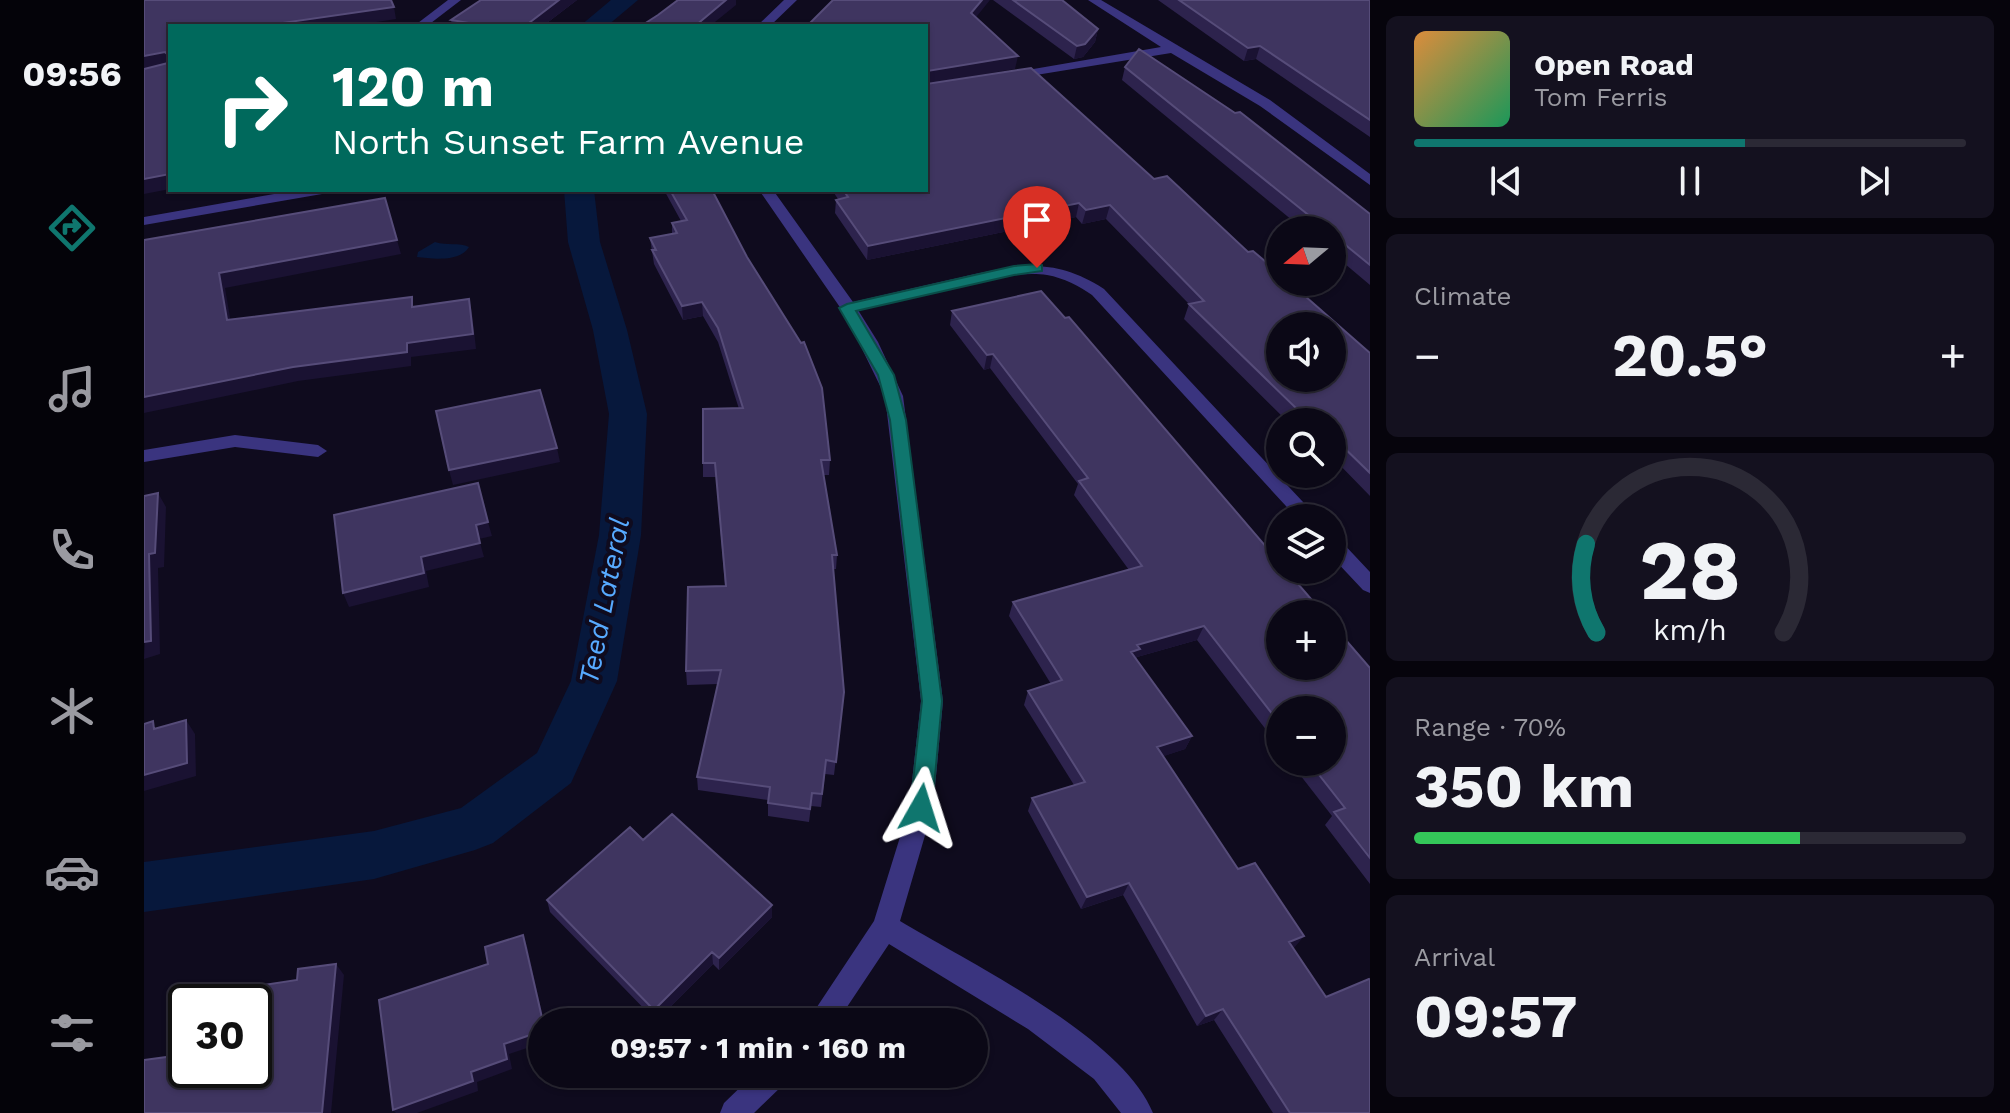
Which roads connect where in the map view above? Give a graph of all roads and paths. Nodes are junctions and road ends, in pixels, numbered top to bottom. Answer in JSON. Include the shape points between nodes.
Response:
{"nodes":[{"id":1,"x":455,"y":0,"type":"edge"},
{"id":2,"x":791,"y":0,"type":"edge"},
{"id":3,"x":1094,"y":0,"type":"edge"},
{"id":4,"x":423,"y":24,"type":"edge"},
{"id":5,"x":765,"y":24,"type":"edge"},
{"id":6,"x":1171,"y":49,"type":"junction"},
{"id":7,"x":1003,"y":78,"type":"edge"},
{"id":8,"x":1370,"y":181,"type":"edge"},
{"id":9,"x":311,"y":192,"type":"edge"},
{"id":10,"x":767,"y":192,"type":"edge"},
{"id":11,"x":144,"y":221,"type":"edge"},
{"id":12,"x":847,"y":308,"type":"junction"},
{"id":13,"x":318,"y":451,"type":"dead end"},
{"id":14,"x":144,"y":456,"type":"edge"},
{"id":15,"x":1295,"y":504,"type":"edge"},
{"id":16,"x":1346,"y":559,"type":"edge"},
{"id":17,"x":1370,"y":585,"type":"edge"},
{"id":18,"x":885,"y":927,"type":"junction"},
{"id":19,"x":830,"y":1008,"type":"edge"},
{"id":20,"x":760,"y":1088,"type":"edge"},
{"id":21,"x":734,"y":1113,"type":"edge"},
{"id":22,"x":1139,"y":1113,"type":"edge"}],
"edges":[{"from":1,"to":4,"type":"street"},
{"from":2,"to":5,"type":"street"},
{"from":3,"to":6,"type":"street"},
{"from":6,"to":7,"type":"street"},
{"from":6,"to":8,"type":"street","via":[[1265,103]]},
{"from":9,"to":11,"type":"street"},
{"from":10,"to":12,"type":"street"},
{"from":12,"to":15,"type":"street","via":[[1014,270],[1037,268],[1080,280],[1098,292]]},
{"from":12,"to":18,"type":"street","via":[[894,396],[932,701],[921,808]]},
{"from":13,"to":14,"type":"street","via":[[235,441]]},
{"from":16,"to":17,"type":"street"},
{"from":18,"to":19,"type":"street"},
{"from":18,"to":22,"type":"street","via":[[1038,1019],[1104,1069]]},
{"from":20,"to":21,"type":"street"}]}
